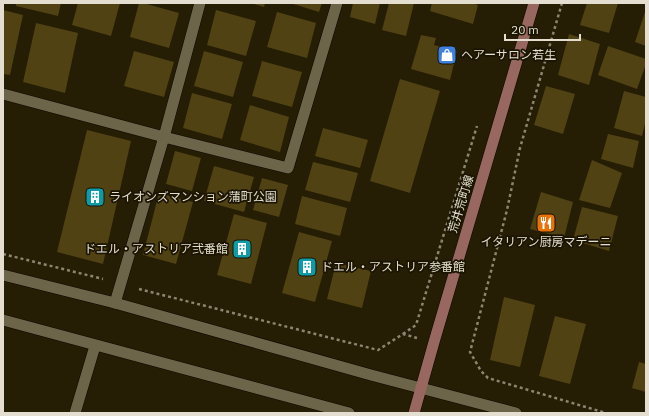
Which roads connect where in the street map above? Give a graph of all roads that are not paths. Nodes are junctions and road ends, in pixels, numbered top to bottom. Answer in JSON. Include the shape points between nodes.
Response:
{"nodes":[{"id":1,"x":200,"y":3,"type":"edge"},
{"id":2,"x":337,"y":3,"type":"edge"},
{"id":3,"x":534,"y":3,"type":"edge"},
{"id":4,"x":3,"y":94,"type":"edge"},
{"id":5,"x":164,"y":138,"type":"junction"},
{"id":6,"x":3,"y":275,"type":"edge"},
{"id":7,"x":115,"y":303,"type":"junction"},
{"id":8,"x":3,"y":320,"type":"edge"},
{"id":9,"x":96,"y":346,"type":"junction"},
{"id":10,"x":422,"y":388,"type":"junction"},
{"id":11,"x":75,"y":413,"type":"edge"},
{"id":12,"x":349,"y":413,"type":"edge"},
{"id":13,"x":414,"y":413,"type":"edge"},
{"id":14,"x":516,"y":413,"type":"edge"}],
"edges":[{"from":1,"to":5,"type":"street"},
{"from":2,"to":5,"type":"street","via":[[288,168]]},
{"from":3,"to":10,"type":"main road","name":"荒井荒町線"},
{"from":4,"to":5,"type":"street"},
{"from":5,"to":7,"type":"street"},
{"from":6,"to":7,"type":"street"},
{"from":7,"to":10,"type":"street"},
{"from":8,"to":9,"type":"street"},
{"from":9,"to":11,"type":"street"},
{"from":9,"to":12,"type":"street"},
{"from":10,"to":13,"type":"main road","name":"荒井荒町線"},
{"from":10,"to":14,"type":"street"}]}
